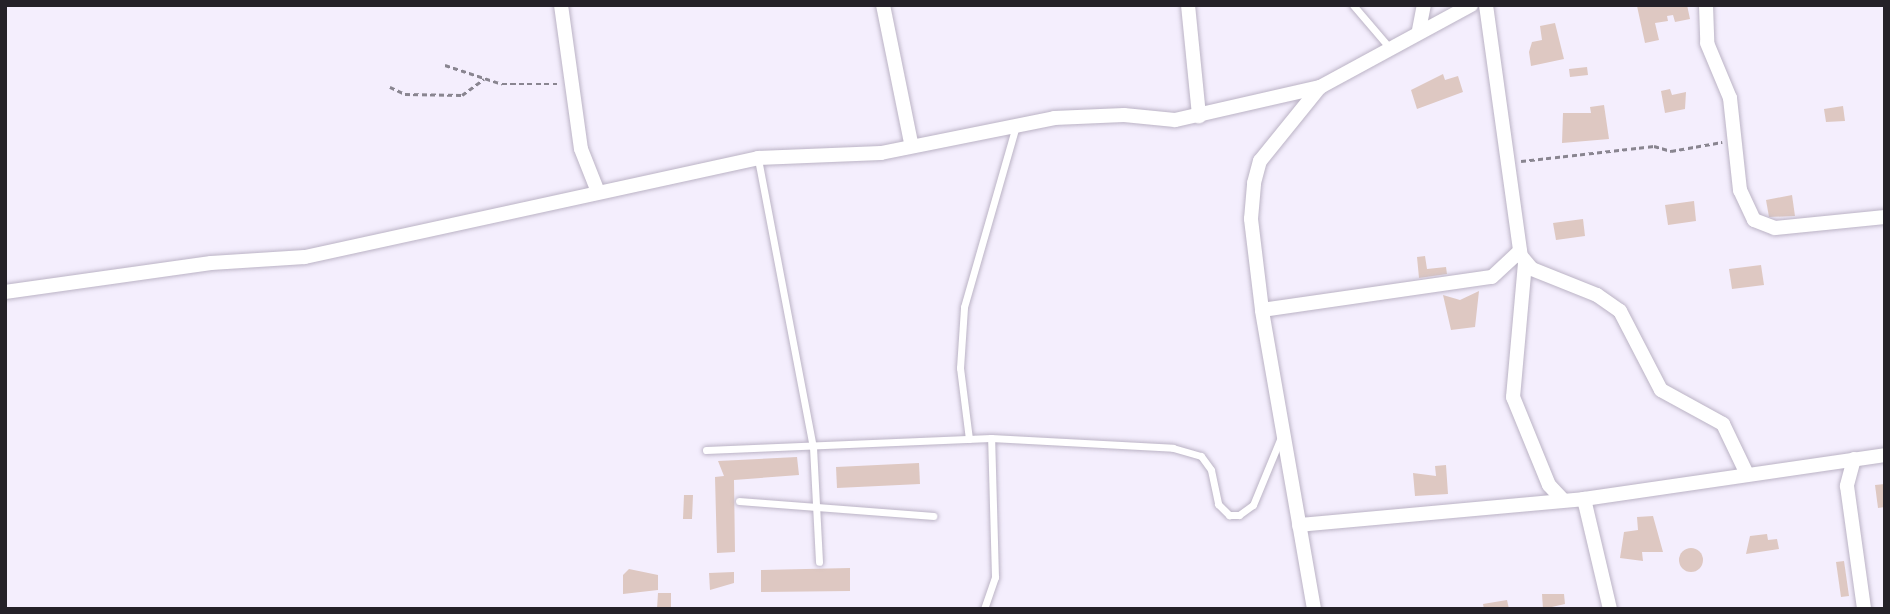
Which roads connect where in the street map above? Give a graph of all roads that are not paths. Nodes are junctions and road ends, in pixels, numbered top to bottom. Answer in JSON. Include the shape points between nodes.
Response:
{"nodes":[{"id":1,"x":561,"y":5,"type":"edge"},
{"id":2,"x":883,"y":5,"type":"edge"},
{"id":3,"x":1188,"y":5,"type":"edge"},
{"id":4,"x":1353,"y":5,"type":"edge"},
{"id":5,"x":1424,"y":5,"type":"edge"},
{"id":6,"x":1471,"y":5,"type":"edge"},
{"id":7,"x":1486,"y":5,"type":"edge"},
{"id":8,"x":1706,"y":5,"type":"edge"},
{"id":9,"x":1419,"y":30,"type":"junction"},
{"id":10,"x":1388,"y":46,"type":"junction"},
{"id":11,"x":1320,"y":87,"type":"junction"},
{"id":12,"x":1199,"y":116,"type":"junction"},
{"id":13,"x":1016,"y":124,"type":"junction"},
{"id":14,"x":911,"y":143,"type":"junction"},
{"id":15,"x":758,"y":158,"type":"junction"},
{"id":16,"x":598,"y":191,"type":"junction"},
{"id":17,"x":1885,"y":217,"type":"edge"},
{"id":18,"x":1522,"y":257,"type":"junction"},
{"id":19,"x":5,"y":292,"type":"edge"},
{"id":20,"x":1262,"y":310,"type":"junction"},
{"id":21,"x":1281,"y":437,"type":"junction"},
{"id":22,"x":990,"y":438,"type":"junction"},
{"id":23,"x":970,"y":439,"type":"junction"},
{"id":24,"x":813,"y":447,"type":"junction"},
{"id":25,"x":706,"y":450,"type":"dead end"},
{"id":26,"x":1885,"y":455,"type":"edge"},
{"id":27,"x":1854,"y":459,"type":"junction"},
{"id":28,"x":1747,"y":474,"type":"junction"},
{"id":29,"x":1584,"y":499,"type":"junction"},
{"id":30,"x":1563,"y":500,"type":"junction"},
{"id":31,"x":738,"y":501,"type":"dead end"},
{"id":32,"x":818,"y":509,"type":"junction"},
{"id":33,"x":933,"y":516,"type":"dead end"},
{"id":34,"x":1299,"y":525,"type":"junction"},
{"id":35,"x":818,"y":562,"type":"dead end"},
{"id":36,"x":984,"y":609,"type":"edge"},
{"id":37,"x":1314,"y":609,"type":"edge"},
{"id":38,"x":1610,"y":609,"type":"edge"},
{"id":39,"x":1864,"y":609,"type":"edge"}],
"edges":[{"from":1,"to":16,"type":"street","via":[[581,149]]},
{"from":2,"to":14,"type":"street"},
{"from":3,"to":12,"type":"street"},
{"from":4,"to":10,"type":"lane"},
{"from":5,"to":9,"type":"street"},
{"from":6,"to":9,"type":"street"},
{"from":7,"to":18,"type":"street"},
{"from":8,"to":17,"type":"street","via":[[1705,32],[1730,98],[1740,190],[1763,226]]},
{"from":9,"to":10,"type":"street"},
{"from":10,"to":11,"type":"street"},
{"from":11,"to":12,"type":"street"},
{"from":11,"to":20,"type":"street","via":[[1260,162],[1254,183],[1251,219]]},
{"from":12,"to":13,"type":"street","via":[[1159,121],[1104,115]]},
{"from":13,"to":14,"type":"street"},
{"from":13,"to":23,"type":"lane","via":[[964,307],[960,368]]},
{"from":14,"to":15,"type":"street","via":[[857,155]]},
{"from":15,"to":16,"type":"street"},
{"from":15,"to":24,"type":"lane"},
{"from":16,"to":19,"type":"street","via":[[288,260],[211,263]]},
{"from":18,"to":20,"type":"street","via":[[1492,277]]},
{"from":18,"to":28,"type":"street","via":[[1620,311],[1661,390],[1723,424]]},
{"from":18,"to":30,"type":"street","via":[[1513,397],[1549,485]]},
{"from":20,"to":21,"type":"street"},
{"from":21,"to":22,"type":"lane","via":[[1263,470],[1253,505],[1239,516],[1222,510],[1207,461],[1186,451]]},
{"from":21,"to":34,"type":"street"},
{"from":22,"to":23,"type":"lane"},
{"from":22,"to":36,"type":"lane","via":[[995,577]]},
{"from":23,"to":24,"type":"lane"},
{"from":24,"to":25,"type":"lane"},
{"from":24,"to":32,"type":"lane"},
{"from":26,"to":27,"type":"street"},
{"from":27,"to":28,"type":"street"},
{"from":27,"to":39,"type":"street","via":[[1847,486]]},
{"from":28,"to":29,"type":"street"},
{"from":29,"to":30,"type":"street"},
{"from":29,"to":38,"type":"street"},
{"from":30,"to":34,"type":"street"},
{"from":31,"to":32,"type":"lane"},
{"from":32,"to":33,"type":"lane"},
{"from":32,"to":35,"type":"lane"},
{"from":34,"to":37,"type":"street"}]}
